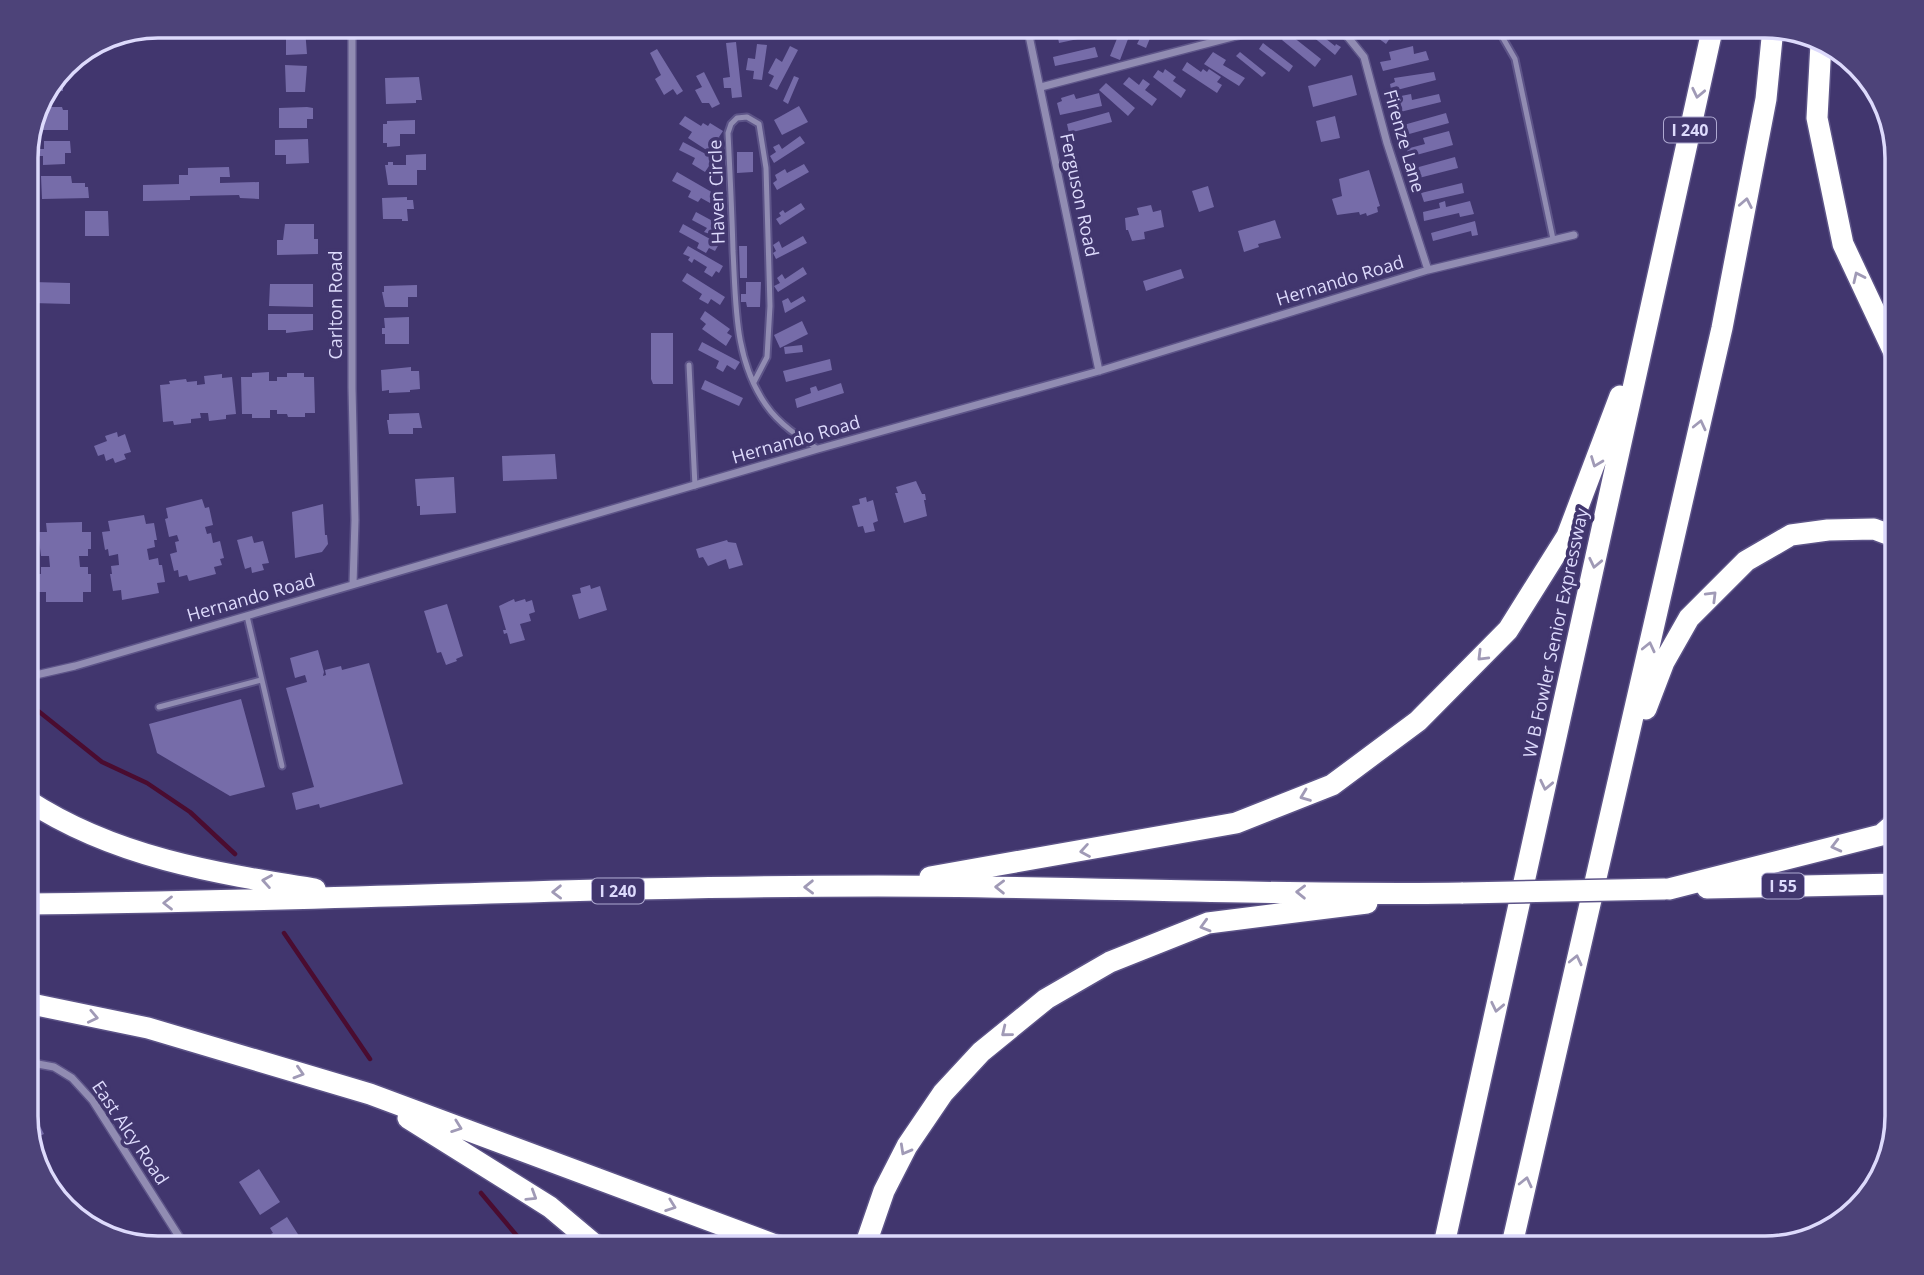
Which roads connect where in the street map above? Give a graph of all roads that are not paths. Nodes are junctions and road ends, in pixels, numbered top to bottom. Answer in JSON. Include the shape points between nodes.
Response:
{"nodes":[{"id":1,"x":352,"y":38,"type":"edge"},
{"id":2,"x":1030,"y":38,"type":"edge"},
{"id":3,"x":1228,"y":38,"type":"edge"},
{"id":4,"x":1349,"y":38,"type":"edge"},
{"id":5,"x":1503,"y":38,"type":"edge"},
{"id":6,"x":1710,"y":38,"type":"edge"},
{"id":7,"x":1772,"y":39,"type":"edge"},
{"id":8,"x":1821,"y":52,"type":"edge"},
{"id":9,"x":1041,"y":87,"type":"junction"},
{"id":10,"x":1668,"y":233,"type":"junction"},
{"id":11,"x":1574,"y":235,"type":"dead end"},
{"id":12,"x":1553,"y":239,"type":"junction"},
{"id":13,"x":1428,"y":270,"type":"junction"},
{"id":14,"x":1885,"y":333,"type":"edge"},
{"id":15,"x":689,"y":365,"type":"dead end"},
{"id":16,"x":1099,"y":371,"type":"junction"},
{"id":17,"x":754,"y":382,"type":"junction"},
{"id":18,"x":818,"y":449,"type":"junction"},
{"id":19,"x":695,"y":486,"type":"junction"},
{"id":20,"x":1885,"y":533,"type":"edge"},
{"id":21,"x":353,"y":584,"type":"junction"},
{"id":22,"x":247,"y":616,"type":"junction"},
{"id":23,"x":39,"y":674,"type":"edge"},
{"id":24,"x":261,"y":680,"type":"junction"},
{"id":25,"x":159,"y":706,"type":"dead end"},
{"id":26,"x":1628,"y":737,"type":"junction"},
{"id":27,"x":282,"y":766,"type":"dead end"},
{"id":28,"x":39,"y":807,"type":"edge"},
{"id":29,"x":1885,"y":831,"type":"edge"},
{"id":30,"x":1885,"y":884,"type":"edge"},
{"id":31,"x":877,"y":886,"type":"junction"},
{"id":32,"x":1667,"y":889,"type":"junction"},
{"id":33,"x":1453,"y":894,"type":"junction"},
{"id":34,"x":359,"y":896,"type":"junction"},
{"id":35,"x":39,"y":904,"type":"edge"},
{"id":36,"x":39,"y":1005,"type":"edge"},
{"id":37,"x":39,"y":1065,"type":"edge"},
{"id":38,"x":370,"y":1094,"type":"junction"},
{"id":39,"x":179,"y":1236,"type":"edge"},
{"id":40,"x":585,"y":1236,"type":"edge"},
{"id":41,"x":751,"y":1236,"type":"edge"},
{"id":42,"x":868,"y":1236,"type":"edge"},
{"id":43,"x":1446,"y":1236,"type":"edge"},
{"id":44,"x":1514,"y":1236,"type":"edge"}],
"edges":[{"from":1,"to":21,"type":"street","name":"Carlton Road"},
{"from":2,"to":9,"type":"street","name":"Ferguson Road"},
{"from":3,"to":9,"type":"street"},
{"from":4,"to":13,"type":"street","name":"Firenze Lane","via":[[1364,57]]},
{"from":5,"to":12,"type":"lane","via":[[1515,59]]},
{"from":6,"to":10,"type":"highway","name":"W B Fowler Senior Expressway","number":"I 240","one_way":true},
{"from":26,"to":7,"type":"highway","one_way":true,"via":[[1722,328],[1766,99]]},
{"from":14,"to":8,"type":"highway","one_way":true,"via":[[1843,244],[1817,118]]},
{"from":9,"to":16,"type":"street","name":"Ferguson Road"},
{"from":10,"to":31,"type":"highway","one_way":true,"via":[[1615,413],[1567,536],[1508,631],[1418,721],[1332,785],[1237,823]]},
{"from":10,"to":43,"type":"highway","name":"W B Fowler Senior Expressway","one_way":true},
{"from":11,"to":12,"type":"street","name":"Hernando Road"},
{"from":12,"to":13,"type":"street","name":"Hernando Road"},
{"from":13,"to":16,"type":"street","name":"Hernando Road"},
{"from":15,"to":19,"type":"lane"},
{"from":16,"to":18,"type":"street","name":"Hernando Road"},
{"from":17,"to":17,"type":"lane","name":"Haven Circle","via":[[767,357],[769,258],[762,133],[759,124],[747,117],[737,118],[728,134],[734,299],[740,345]]},
{"from":17,"to":18,"type":"lane","name":"Haven Circle","via":[[766,406]]},
{"from":18,"to":19,"type":"street","name":"Hernando Road"},
{"from":19,"to":21,"type":"street","name":"Hernando Road"},
{"from":26,"to":20,"type":"highway","one_way":true,"via":[[1645,712],[1664,662],[1689,618],[1746,561],[1791,535],[1874,528]]},
{"from":21,"to":22,"type":"street","name":"Hernando Road"},
{"from":22,"to":23,"type":"street","name":"Hernando Road"},
{"from":22,"to":24,"type":"lane"},
{"from":24,"to":25,"type":"lane"},
{"from":24,"to":27,"type":"lane"},
{"from":44,"to":26,"type":"highway","one_way":true},
{"from":34,"to":28,"type":"highway","one_way":true,"via":[[157,859],[103,841]]},
{"from":29,"to":32,"type":"highway","one_way":true},
{"from":30,"to":32,"type":"highway","number":"I 55"},
{"from":33,"to":31,"type":"highway","one_way":true},
{"from":31,"to":34,"type":"highway","number":"I 240","one_way":true},
{"from":32,"to":33,"type":"highway","number":"I 55","bridge":true},
{"from":33,"to":42,"type":"highway","one_way":true,"via":[[1208,923],[1110,962],[1046,999],[981,1052],[943,1093],[907,1146]]},
{"from":34,"to":35,"type":"highway","number":"I 240","one_way":true},
{"from":36,"to":38,"type":"highway","one_way":true,"via":[[148,1028]]},
{"from":37,"to":39,"type":"street","name":"East Alcy Road","via":[[72,1078],[93,1101]]},
{"from":38,"to":40,"type":"highway","one_way":true,"via":[[550,1206]]},
{"from":38,"to":41,"type":"highway","one_way":true}]}
